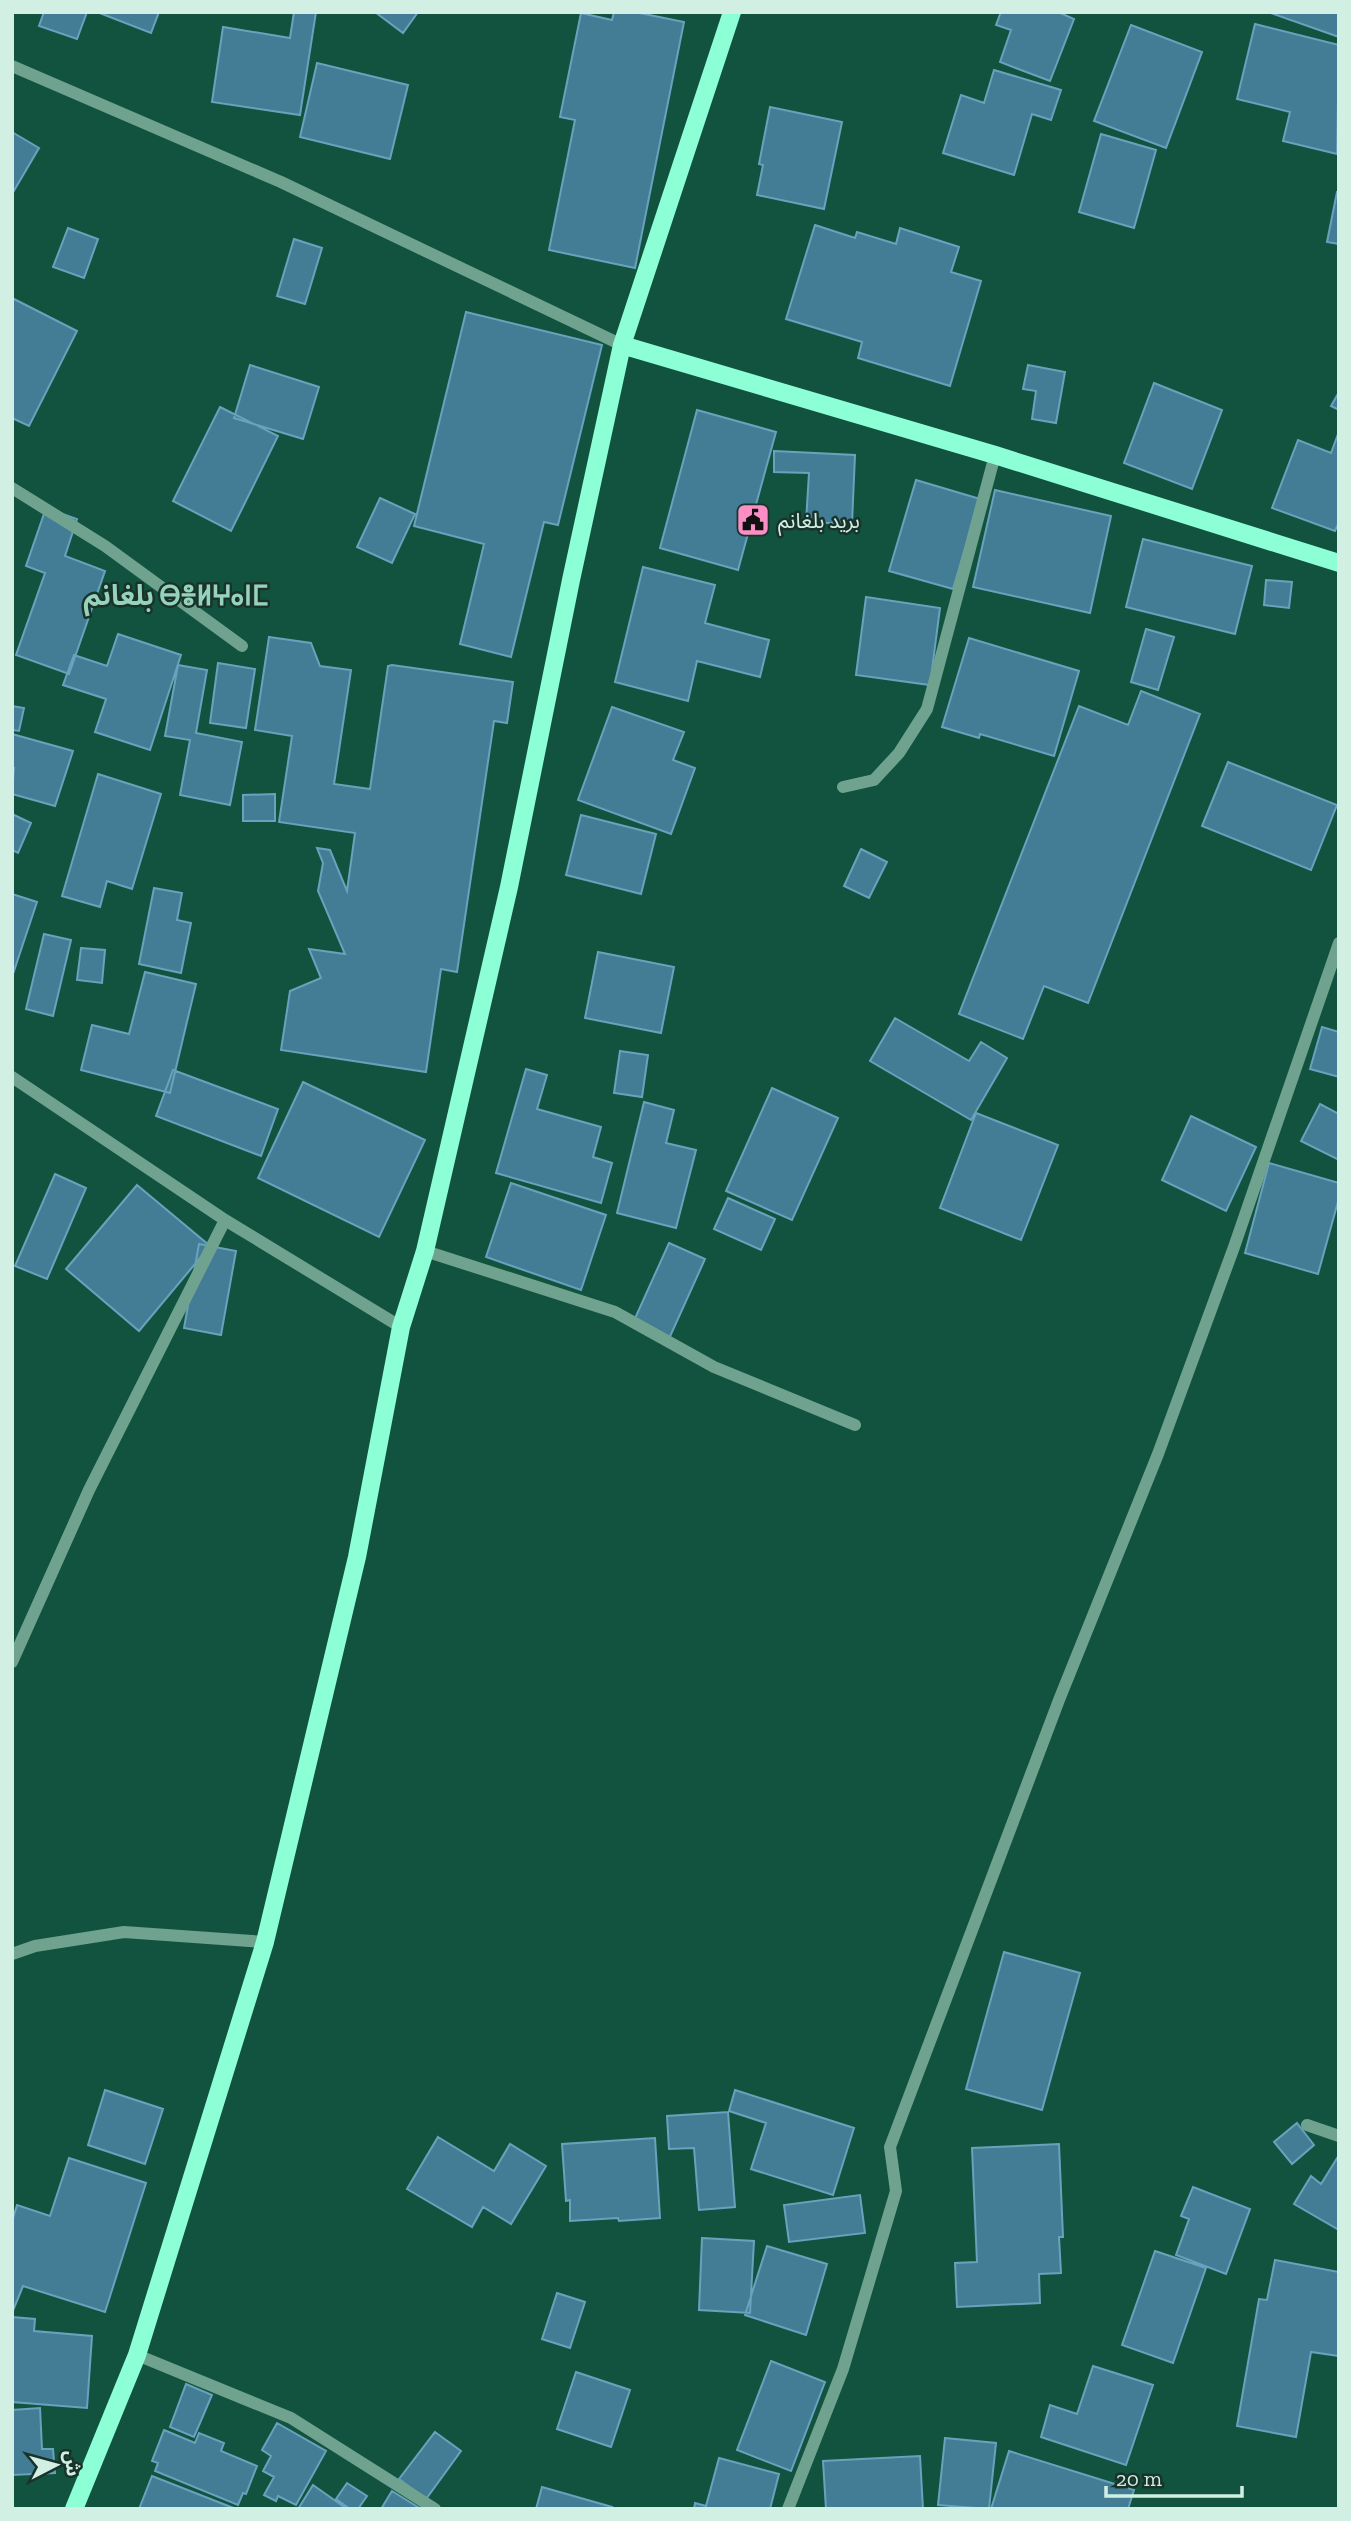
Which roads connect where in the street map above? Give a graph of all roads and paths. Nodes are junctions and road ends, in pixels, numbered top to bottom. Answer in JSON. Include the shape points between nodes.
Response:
{"nodes":[{"id":1,"x":732,"y":12,"type":"edge"},
{"id":2,"x":12,"y":66,"type":"edge"},
{"id":3,"x":622,"y":345,"type":"junction"},
{"id":4,"x":995,"y":455,"type":"junction"},
{"id":5,"x":12,"y":488,"type":"edge"},
{"id":6,"x":1339,"y":563,"type":"edge"},
{"id":7,"x":242,"y":646,"type":"dead end"},
{"id":8,"x":843,"y":787,"type":"dead end"},
{"id":9,"x":1339,"y":943,"type":"edge"},
{"id":10,"x":12,"y":1077,"type":"edge"},
{"id":11,"x":225,"y":1220,"type":"junction"},
{"id":12,"x":425,"y":1251,"type":"junction"},
{"id":13,"x":401,"y":1327,"type":"junction"},
{"id":14,"x":855,"y":1425,"type":"dead end"},
{"id":15,"x":12,"y":1662,"type":"edge"},
{"id":16,"x":265,"y":1942,"type":"junction"},
{"id":17,"x":12,"y":1954,"type":"edge"},
{"id":18,"x":1307,"y":2125,"type":"dead end"},
{"id":19,"x":1339,"y":2136,"type":"edge"},
{"id":20,"x":137,"y":2355,"type":"junction"},
{"id":21,"x":74,"y":2509,"type":"edge"},
{"id":22,"x":435,"y":2509,"type":"edge"},
{"id":23,"x":788,"y":2509,"type":"edge"}],
"edges":[{"from":1,"to":3,"type":"main road"},
{"from":2,"to":3,"type":"street","via":[[281,182]]},
{"from":3,"to":4,"type":"main road"},
{"from":3,"to":12,"type":"main road","via":[[509,887]]},
{"from":4,"to":6,"type":"main road"},
{"from":4,"to":8,"type":"street","via":[[927,709],[899,753],[874,780]]},
{"from":5,"to":7,"type":"street","via":[[105,546]]},
{"from":9,"to":23,"type":"street","via":[[1168,1428],[1059,1700],[890,2147],[896,2191],[843,2369]]},
{"from":10,"to":11,"type":"street"},
{"from":11,"to":13,"type":"street"},
{"from":11,"to":15,"type":"street","via":[[89,1490]]},
{"from":12,"to":13,"type":"main road"},
{"from":12,"to":14,"type":"street","via":[[615,1312],[714,1367]]},
{"from":13,"to":16,"type":"main road","via":[[357,1557]]},
{"from":16,"to":17,"type":"street","via":[[124,1932]]},
{"from":16,"to":20,"type":"main road"},
{"from":18,"to":19,"type":"street"},
{"from":20,"to":21,"type":"main road"},
{"from":20,"to":22,"type":"street","via":[[291,2418]]}]}
